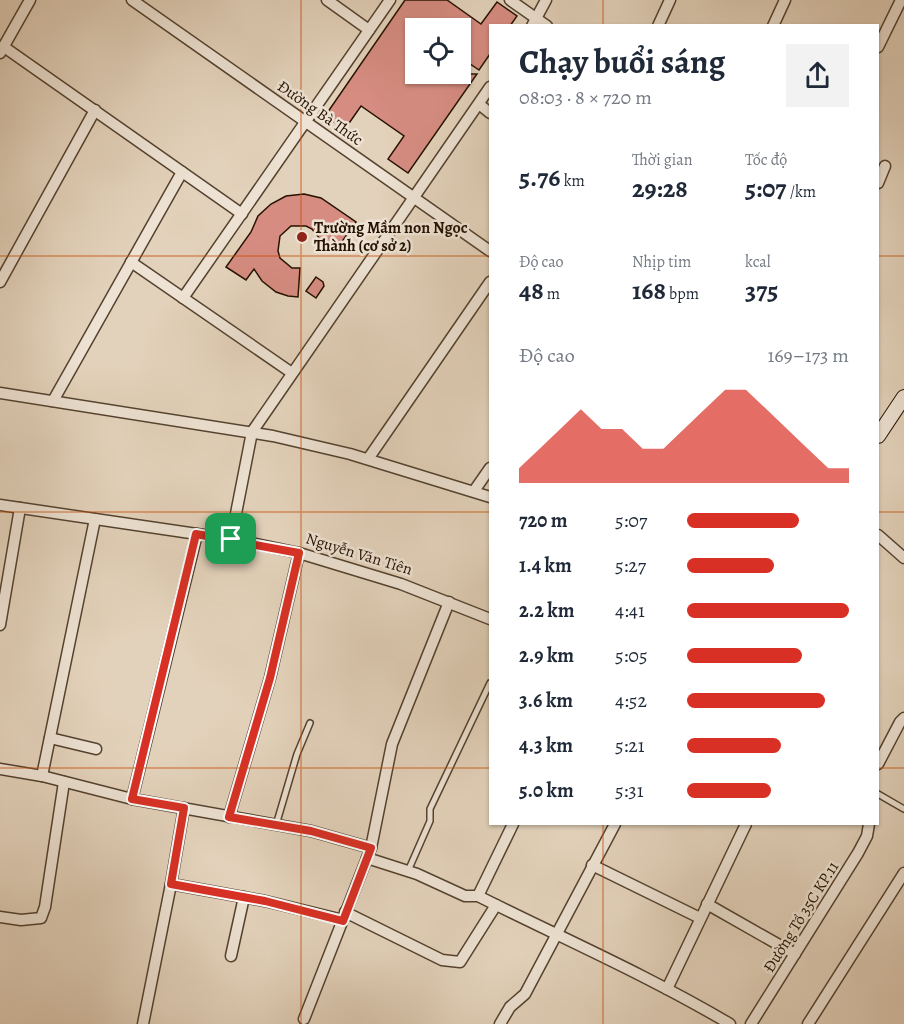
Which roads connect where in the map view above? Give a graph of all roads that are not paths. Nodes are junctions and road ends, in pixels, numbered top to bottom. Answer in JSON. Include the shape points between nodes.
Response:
{"nodes":[{"id":1,"x":30,"y":0,"type":"edge"},
{"id":2,"x":132,"y":0,"type":"edge"},
{"id":3,"x":327,"y":0,"type":"edge"},
{"id":4,"x":390,"y":0,"type":"edge"},
{"id":5,"x":510,"y":0,"type":"edge"},
{"id":6,"x":546,"y":0,"type":"edge"},
{"id":7,"x":670,"y":0,"type":"edge"},
{"id":8,"x":785,"y":0,"type":"edge"},
{"id":9,"x":901,"y":0,"type":"edge"},
{"id":10,"x":534,"y":22,"type":"edge"},
{"id":11,"x":659,"y":24,"type":"edge"},
{"id":12,"x":774,"y":24,"type":"edge"},
{"id":13,"x":369,"y":30,"type":"junction"},
{"id":14,"x":879,"y":45,"type":"edge"},
{"id":15,"x":2,"y":50,"type":"edge"},
{"id":16,"x":489,"y":89,"type":"edge"},
{"id":17,"x":479,"y":104,"type":"junction"},
{"id":18,"x":95,"y":110,"type":"junction"},
{"id":19,"x":489,"y":112,"type":"edge"},
{"id":20,"x":306,"y":122,"type":"junction"},
{"id":21,"x":885,"y":166,"type":"dead end"},
{"id":22,"x":182,"y":172,"type":"junction"},
{"id":23,"x":879,"y":181,"type":"edge"},
{"id":24,"x":414,"y":198,"type":"junction"},
{"id":25,"x":242,"y":214,"type":"junction"},
{"id":26,"x":489,"y":250,"type":"edge"},
{"id":27,"x":131,"y":262,"type":"junction"},
{"id":28,"x":0,"y":282,"type":"edge"},
{"id":29,"x":489,"y":283,"type":"edge"},
{"id":30,"x":183,"y":298,"type":"junction"},
{"id":31,"x":292,"y":373,"type":"junction"},
{"id":32,"x":0,"y":393,"type":"edge"},
{"id":33,"x":904,"y":397,"type":"edge"},
{"id":34,"x":53,"y":401,"type":"junction"},
{"id":35,"x":252,"y":432,"type":"junction"},
{"id":36,"x":879,"y":434,"type":"edge"},
{"id":37,"x":368,"y":459,"type":"junction"},
{"id":38,"x":489,"y":469,"type":"edge"},
{"id":39,"x":474,"y":491,"type":"junction"},
{"id":40,"x":489,"y":497,"type":"edge"},
{"id":41,"x":0,"y":505,"type":"edge"},
{"id":42,"x":20,"y":508,"type":"junction"},
{"id":43,"x":95,"y":519,"type":"junction"},
{"id":44,"x":196,"y":534,"type":"junction"},
{"id":45,"x":879,"y":536,"type":"edge"},
{"id":46,"x":231,"y":539,"type":"junction"},
{"id":47,"x":299,"y":553,"type":"junction"},
{"id":48,"x":904,"y":558,"type":"edge"},
{"id":49,"x":449,"y":602,"type":"junction"},
{"id":50,"x":489,"y":618,"type":"edge"},
{"id":51,"x":0,"y":625,"type":"edge"},
{"id":52,"x":489,"y":685,"type":"edge"},
{"id":53,"x":903,"y":721,"type":"edge"},
{"id":54,"x":310,"y":723,"type":"dead end"},
{"id":55,"x":50,"y":738,"type":"junction"},
{"id":56,"x":96,"y":749,"type":"dead end"},
{"id":57,"x":879,"y":762,"type":"edge"},
{"id":58,"x":0,"y":769,"type":"edge"},
{"id":59,"x":42,"y":776,"type":"junction"},
{"id":60,"x":64,"y":782,"type":"junction"},
{"id":61,"x":879,"y":795,"type":"edge"},
{"id":62,"x":132,"y":799,"type":"junction"},
{"id":63,"x":184,"y":808,"type":"junction"},
{"id":64,"x":904,"y":809,"type":"edge"},
{"id":65,"x":229,"y":817,"type":"junction"},
{"id":66,"x":276,"y":825,"type":"junction"},
{"id":67,"x":513,"y":825,"type":"edge"},
{"id":68,"x":614,"y":825,"type":"edge"},
{"id":69,"x":746,"y":825,"type":"edge"},
{"id":70,"x":868,"y":825,"type":"edge"},
{"id":71,"x":369,"y":853,"type":"junction"},
{"id":72,"x":592,"y":865,"type":"junction"},
{"id":73,"x":408,"y":871,"type":"junction"},
{"id":74,"x":904,"y":873,"type":"edge"},
{"id":75,"x":171,"y":884,"type":"junction"},
{"id":76,"x":478,"y":896,"type":"junction"},
{"id":77,"x":244,"y":897,"type":"junction"},
{"id":78,"x":707,"y":904,"type":"junction"},
{"id":79,"x":496,"y":905,"type":"junction"},
{"id":80,"x":344,"y":916,"type":"junction"},
{"id":81,"x":0,"y":917,"type":"edge"},
{"id":82,"x":700,"y":918,"type":"junction"},
{"id":83,"x":556,"y":935,"type":"junction"},
{"id":84,"x":795,"y":954,"type":"junction"},
{"id":85,"x":231,"y":956,"type":"dead end"},
{"id":86,"x":667,"y":989,"type":"junction"},
{"id":87,"x":304,"y":1019,"type":"dead end"},
{"id":88,"x":143,"y":1024,"type":"edge"},
{"id":89,"x":500,"y":1024,"type":"edge"},
{"id":90,"x":730,"y":1024,"type":"edge"},
{"id":91,"x":751,"y":1024,"type":"edge"},
{"id":92,"x":808,"y":1024,"type":"edge"}],
"edges":[{"from":1,"to":15,"type":"street"},
{"from":2,"to":20,"type":"street","name":"Đường Bà Thức"},
{"from":3,"to":13,"type":"street"},
{"from":4,"to":13,"type":"street"},
{"from":5,"to":10,"type":"street"},
{"from":6,"to":10,"type":"street"},
{"from":7,"to":11,"type":"street"},
{"from":8,"to":12,"type":"street"},
{"from":9,"to":14,"type":"street"},
{"from":13,"to":20,"type":"street"},
{"from":15,"to":18,"type":"street"},
{"from":16,"to":17,"type":"street"},
{"from":17,"to":19,"type":"street"},
{"from":17,"to":24,"type":"street"},
{"from":18,"to":22,"type":"street"},
{"from":18,"to":28,"type":"street"},
{"from":20,"to":24,"type":"street","name":"Đường Bà Thức"},
{"from":20,"to":25,"type":"street"},
{"from":21,"to":23,"type":"street"},
{"from":22,"to":25,"type":"street"},
{"from":22,"to":27,"type":"street"},
{"from":24,"to":26,"type":"street","name":"Đường Bà Thức"},
{"from":24,"to":31,"type":"street"},
{"from":25,"to":30,"type":"street"},
{"from":27,"to":30,"type":"street"},
{"from":27,"to":34,"type":"street"},
{"from":29,"to":37,"type":"street"},
{"from":30,"to":31,"type":"street"},
{"from":31,"to":35,"type":"street"},
{"from":32,"to":34,"type":"street"},
{"from":33,"to":36,"type":"street"},
{"from":34,"to":35,"type":"street"},
{"from":35,"to":37,"type":"street"},
{"from":35,"to":46,"type":"street"},
{"from":37,"to":39,"type":"street"},
{"from":38,"to":39,"type":"street"},
{"from":39,"to":40,"type":"street"},
{"from":41,"to":42,"type":"street","name":"Nguyễn Văn Tiên"},
{"from":42,"to":43,"type":"street","name":"Nguyễn Văn Tiên"},
{"from":42,"to":51,"type":"street"},
{"from":43,"to":44,"type":"street","name":"Nguyễn Văn Tiên"},
{"from":43,"to":55,"type":"street"},
{"from":44,"to":46,"type":"street","name":"Nguyễn Văn Tiên"},
{"from":44,"to":62,"type":"street"},
{"from":45,"to":48,"type":"street"},
{"from":46,"to":47,"type":"street","name":"Nguyễn Văn Tiên"},
{"from":47,"to":49,"type":"street","name":"Nguyễn Văn Tiên"},
{"from":47,"to":65,"type":"street","via":[[270,678]]},
{"from":49,"to":50,"type":"street","name":"Nguyễn Văn Tiên"},
{"from":49,"to":71,"type":"street","via":[[392,744]]},
{"from":52,"to":73,"type":"lane","via":[[430,809],[430,821]]},
{"from":53,"to":57,"type":"street"},
{"from":54,"to":66,"type":"lane"},
{"from":55,"to":56,"type":"street"},
{"from":55,"to":59,"type":"street"},
{"from":58,"to":59,"type":"street"},
{"from":59,"to":60,"type":"street"},
{"from":60,"to":62,"type":"street"},
{"from":60,"to":81,"type":"street","via":[[45,907],[40,918]]},
{"from":61,"to":64,"type":"lane"},
{"from":62,"to":63,"type":"street"},
{"from":63,"to":65,"type":"street"},
{"from":63,"to":75,"type":"street"},
{"from":65,"to":66,"type":"street"},
{"from":66,"to":71,"type":"street","via":[[311,831]]},
{"from":67,"to":76,"type":"street"},
{"from":68,"to":72,"type":"street"},
{"from":69,"to":78,"type":"street"},
{"from":70,"to":84,"type":"street","name":"Đường Tổ 35C KP.11","via":[[858,854]]},
{"from":71,"to":73,"type":"street"},
{"from":71,"to":80,"type":"street"},
{"from":72,"to":82,"type":"street"},
{"from":72,"to":83,"type":"street"},
{"from":73,"to":76,"type":"street","via":[[465,896]]},
{"from":74,"to":92,"type":"street"},
{"from":75,"to":77,"type":"street"},
{"from":75,"to":88,"type":"street"},
{"from":76,"to":79,"type":"street"},
{"from":77,"to":80,"type":"street"},
{"from":77,"to":85,"type":"street"},
{"from":78,"to":82,"type":"street"},
{"from":78,"to":84,"type":"street"},
{"from":79,"to":80,"type":"street","via":[[460,962],[442,960]]},
{"from":79,"to":83,"type":"street"},
{"from":80,"to":87,"type":"street"},
{"from":82,"to":86,"type":"street"},
{"from":83,"to":86,"type":"street"},
{"from":83,"to":89,"type":"street","via":[[525,994],[510,1007]]},
{"from":84,"to":91,"type":"street","name":"Đường Tổ 35C KP.11"},
{"from":86,"to":90,"type":"street"}]}
